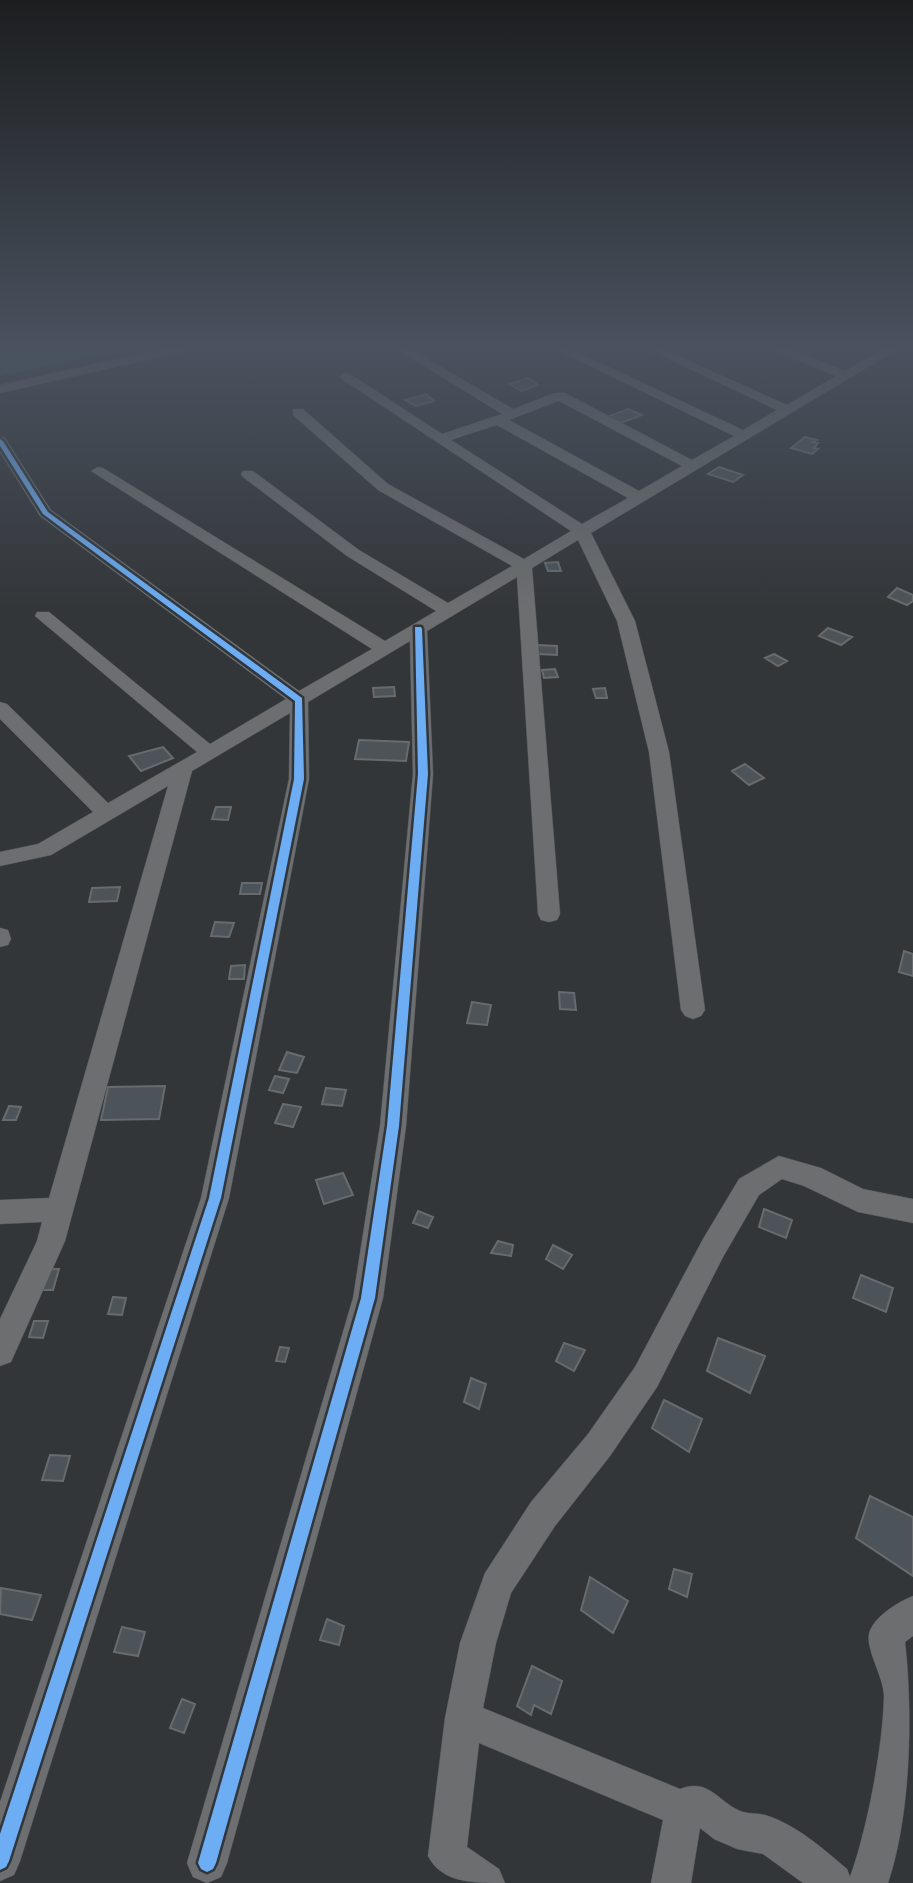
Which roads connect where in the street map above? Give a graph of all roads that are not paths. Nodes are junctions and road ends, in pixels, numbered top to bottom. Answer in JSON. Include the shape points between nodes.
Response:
{"nodes":[{"id":1,"x":322,"y":433,"type":"edge"},
{"id":2,"x":431,"y":433,"type":"edge"},
{"id":3,"x":459,"y":433,"type":"edge"},
{"id":4,"x":521,"y":433,"type":"edge"},
{"id":5,"x":630,"y":433,"type":"edge"},
{"id":6,"x":739,"y":433,"type":"edge"},
{"id":7,"x":747,"y":433,"type":"edge"},
{"id":8,"x":743,"y":435,"type":"junction"},
{"id":9,"x":440,"y":439,"type":"junction"},
{"id":10,"x":0,"y":441,"type":"edge"},
{"id":11,"x":691,"y":465,"type":"junction"},
{"id":12,"x":98,"y":471,"type":"dead end"},
{"id":13,"x":248,"y":474,"type":"dead end"},
{"id":14,"x":638,"y":497,"type":"junction"},
{"id":15,"x":582,"y":530,"type":"junction"},
{"id":16,"x":524,"y":566,"type":"junction"},
{"id":17,"x":449,"y":611,"type":"junction"},
{"id":18,"x":43,"y":616,"type":"dead end"},
{"id":19,"x":418,"y":629,"type":"junction"},
{"id":20,"x":384,"y":649,"type":"junction"},
{"id":21,"x":299,"y":700,"type":"junction"},
{"id":22,"x":0,"y":708,"type":"edge"},
{"id":23,"x":210,"y":752,"type":"junction"},
{"id":24,"x":183,"y":768,"type":"junction"},
{"id":25,"x":106,"y":813,"type":"junction"},
{"id":26,"x":0,"y":859,"type":"edge"},
{"id":27,"x":549,"y":914,"type":"dead end"},
{"id":28,"x":694,"y":1010,"type":"dead end"},
{"id":29,"x":60,"y":1209,"type":"junction"},
{"id":30,"x":913,"y":1210,"type":"edge"},
{"id":31,"x":0,"y":1212,"type":"edge"},
{"id":32,"x":0,"y":1352,"type":"edge"},
{"id":33,"x":913,"y":1613,"type":"edge"},
{"id":34,"x":463,"y":1718,"type":"junction"},
{"id":35,"x":684,"y":1810,"type":"junction"},
{"id":36,"x":0,"y":1861,"type":"edge"},
{"id":37,"x":206,"y":1863,"type":"dead end"},
{"id":38,"x":485,"y":1883,"type":"edge"},
{"id":39,"x":671,"y":1883,"type":"edge"},
{"id":40,"x":833,"y":1883,"type":"edge"},
{"id":41,"x":868,"y":1883,"type":"edge"}],
"edges":[{"from":1,"to":16,"type":"street","via":[[383,487]]},
{"from":2,"to":9,"type":"street"},
{"from":3,"to":9,"type":"street"},
{"from":4,"to":14,"type":"street"},
{"from":5,"to":11,"type":"street"},
{"from":6,"to":8,"type":"street"},
{"from":7,"to":8,"type":"street"},
{"from":8,"to":11,"type":"street"},
{"from":9,"to":15,"type":"street"},
{"from":10,"to":21,"type":"street","via":[[45,513]]},
{"from":11,"to":14,"type":"street"},
{"from":12,"to":20,"type":"street"},
{"from":13,"to":17,"type":"street","via":[[353,553]]},
{"from":14,"to":15,"type":"street"},
{"from":15,"to":16,"type":"street"},
{"from":15,"to":28,"type":"street","via":[[626,621],[659,751]]},
{"from":16,"to":17,"type":"street"},
{"from":16,"to":27,"type":"street"},
{"from":17,"to":19,"type":"street"},
{"from":18,"to":23,"type":"street"},
{"from":19,"to":20,"type":"street"},
{"from":19,"to":37,"type":"street","via":[[423,775],[393,1126],[368,1298]]},
{"from":20,"to":21,"type":"street"},
{"from":21,"to":23,"type":"street"},
{"from":21,"to":36,"type":"street","via":[[299,779],[215,1198]]},
{"from":22,"to":25,"type":"street"},
{"from":23,"to":24,"type":"street"},
{"from":24,"to":25,"type":"street"},
{"from":24,"to":29,"type":"street"},
{"from":25,"to":26,"type":"street","via":[[44,850]]},
{"from":29,"to":31,"type":"street"},
{"from":29,"to":32,"type":"street","via":[[51,1241]]},
{"from":30,"to":34,"type":"street","via":[[858,1200],[811,1176],[779,1167],[749,1187],[646,1377],[496,1585],[478,1643]]},
{"from":33,"to":41,"type":"street","via":[[886,1636],[902,1694],[893,1774]]},
{"from":34,"to":35,"type":"street"},
{"from":34,"to":38,"type":"street","via":[[446,1856]]},
{"from":35,"to":39,"type":"street"},
{"from":35,"to":40,"type":"street","via":[[692,1803],[699,1804],[736,1830],[782,1842]]}]}
